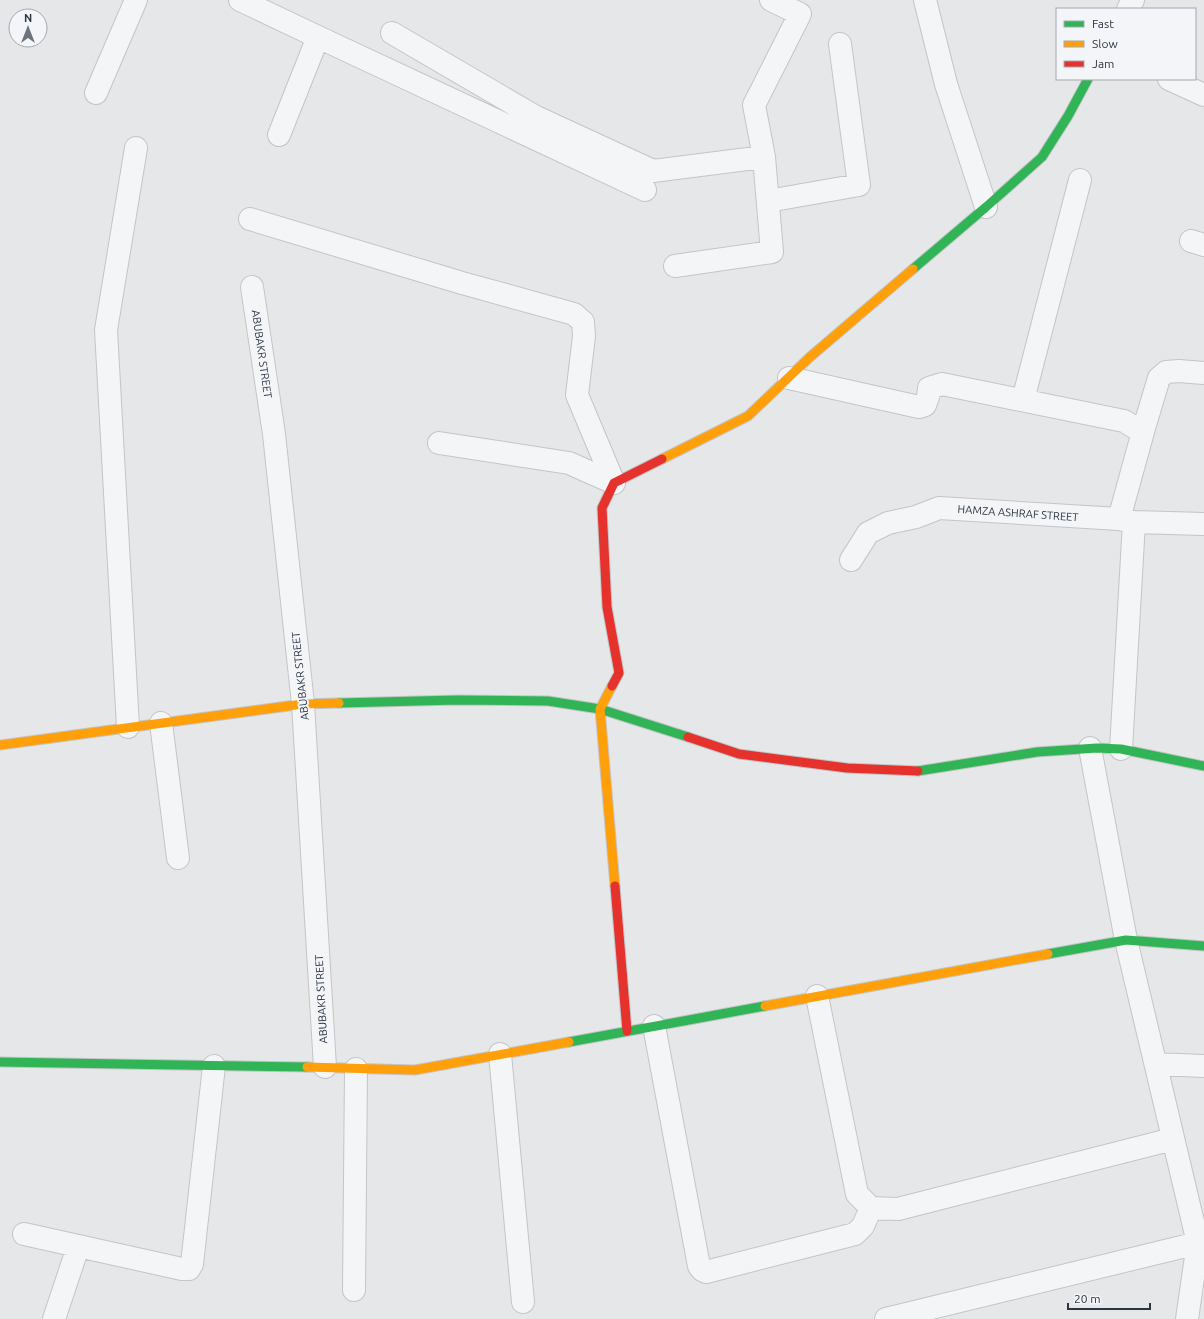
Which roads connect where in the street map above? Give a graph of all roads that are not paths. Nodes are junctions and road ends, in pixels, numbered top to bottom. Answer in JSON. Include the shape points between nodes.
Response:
{"nodes":[{"id":1,"x":136,"y":0,"type":"edge"},
{"id":2,"x":240,"y":0,"type":"edge"},
{"id":3,"x":771,"y":0,"type":"edge"},
{"id":4,"x":925,"y":0,"type":"edge"},
{"id":5,"x":392,"y":33,"type":"dead end"},
{"id":6,"x":318,"y":37,"type":"junction"},
{"id":7,"x":840,"y":44,"type":"dead end"},
{"id":8,"x":1087,"y":80,"type":"edge"},
{"id":9,"x":1171,"y":80,"type":"edge"},
{"id":10,"x":96,"y":93,"type":"dead end"},
{"id":11,"x":1204,"y":95,"type":"edge"},
{"id":12,"x":279,"y":135,"type":"dead end"},
{"id":13,"x":136,"y":148,"type":"dead end"},
{"id":14,"x":764,"y":157,"type":"junction"},
{"id":15,"x":1080,"y":180,"type":"dead end"},
{"id":16,"x":645,"y":190,"type":"dead end"},
{"id":17,"x":768,"y":201,"type":"junction"},
{"id":18,"x":986,"y":207,"type":"junction"},
{"id":19,"x":250,"y":219,"type":"dead end"},
{"id":20,"x":675,"y":266,"type":"dead end"},
{"id":21,"x":252,"y":287,"type":"dead end"},
{"id":22,"x":1204,"y":373,"type":"edge"},
{"id":23,"x":789,"y":378,"type":"junction"},
{"id":24,"x":1023,"y":400,"type":"junction"},
{"id":25,"x":1144,"y":428,"type":"junction"},
{"id":26,"x":439,"y":443,"type":"dead end"},
{"id":27,"x":614,"y":483,"type":"junction"},
{"id":28,"x":1127,"y":521,"type":"junction"},
{"id":29,"x":1204,"y":524,"type":"edge"},
{"id":30,"x":851,"y":560,"type":"dead end"},
{"id":31,"x":303,"y":704,"type":"junction"},
{"id":32,"x":600,"y":709,"type":"junction"},
{"id":33,"x":161,"y":723,"type":"junction"},
{"id":34,"x":128,"y":727,"type":"junction"},
{"id":35,"x":0,"y":745,"type":"edge"},
{"id":36,"x":1090,"y":748,"type":"junction"},
{"id":37,"x":1121,"y":749,"type":"junction"},
{"id":38,"x":1204,"y":766,"type":"edge"},
{"id":39,"x":178,"y":858,"type":"dead end"},
{"id":40,"x":1126,"y":940,"type":"junction"},
{"id":41,"x":1204,"y":946,"type":"edge"},
{"id":42,"x":817,"y":996,"type":"junction"},
{"id":43,"x":654,"y":1026,"type":"junction"},
{"id":44,"x":627,"y":1031,"type":"junction"},
{"id":45,"x":500,"y":1054,"type":"junction"},
{"id":46,"x":0,"y":1062,"type":"edge"},
{"id":47,"x":1156,"y":1064,"type":"junction"},
{"id":48,"x":214,"y":1066,"type":"junction"},
{"id":49,"x":1204,"y":1066,"type":"edge"},
{"id":50,"x":325,"y":1067,"type":"junction"},
{"id":51,"x":356,"y":1069,"type":"junction"},
{"id":52,"x":1174,"y":1139,"type":"junction"},
{"id":53,"x":1197,"y":1205,"type":"edge"},
{"id":54,"x":871,"y":1208,"type":"junction"},
{"id":55,"x":24,"y":1234,"type":"dead end"},
{"id":56,"x":1198,"y":1243,"type":"junction"},
{"id":57,"x":78,"y":1247,"type":"junction"},
{"id":58,"x":354,"y":1290,"type":"dead end"},
{"id":59,"x":523,"y":1302,"type":"dead end"},
{"id":60,"x":54,"y":1319,"type":"edge"},
{"id":61,"x":886,"y":1319,"type":"edge"},
{"id":62,"x":1186,"y":1319,"type":"edge"}],
"edges":[{"from":1,"to":10,"type":"street"},
{"from":2,"to":6,"type":"street"},
{"from":3,"to":14,"type":"street","via":[[800,14],[754,105]]},
{"from":4,"to":18,"type":"street","via":[[946,84]]},
{"from":5,"to":14,"type":"street","via":[[536,117],[653,171]]},
{"from":6,"to":12,"type":"street"},
{"from":6,"to":16,"type":"street"},
{"from":7,"to":17,"type":"street","via":[[859,185]]},
{"from":8,"to":18,"type":"street","via":[[1042,157]]},
{"from":9,"to":11,"type":"street"},
{"from":13,"to":34,"type":"street","via":[[106,330]]},
{"from":14,"to":17,"type":"street"},
{"from":15,"to":24,"type":"street"},
{"from":17,"to":20,"type":"street","via":[[772,252]]},
{"from":18,"to":23,"type":"street"},
{"from":19,"to":27,"type":"street","via":[[574,314],[583,322],[584,336],[577,394]]},
{"from":21,"to":31,"type":"street","name":"ABUBAKR STREET","via":[[274,434]]},
{"from":22,"to":25,"type":"street","via":[[1166,372],[1159,378]]},
{"from":23,"to":24,"type":"street","via":[[919,407],[925,406],[929,388],[942,384]]},
{"from":23,"to":27,"type":"street","via":[[748,416]]},
{"from":24,"to":25,"type":"street","via":[[1124,421],[1134,427]]},
{"from":25,"to":28,"type":"street"},
{"from":26,"to":27,"type":"street","via":[[569,463]]},
{"from":27,"to":32,"type":"street","via":[[602,508],[607,607],[619,673]]},
{"from":28,"to":29,"type":"street","name":"HAMZA ASHRAF STREET"},
{"from":28,"to":30,"type":"street","name":"HAMZA ASHRAF STREET","via":[[939,508],[916,517],[888,523],[868,533]]},
{"from":28,"to":37,"type":"street"},
{"from":31,"to":32,"type":"street","via":[[465,700],[548,701]]},
{"from":31,"to":33,"type":"street"},
{"from":31,"to":50,"type":"street","name":"ABUBAKR STREET"},
{"from":32,"to":36,"type":"street","via":[[739,754],[847,768],[916,771],[1037,752]]},
{"from":32,"to":44,"type":"street"},
{"from":33,"to":34,"type":"street"},
{"from":33,"to":39,"type":"street"},
{"from":34,"to":35,"type":"street"},
{"from":36,"to":37,"type":"street"},
{"from":36,"to":40,"type":"street"},
{"from":37,"to":38,"type":"street"},
{"from":40,"to":41,"type":"street"},
{"from":40,"to":42,"type":"street"},
{"from":40,"to":47,"type":"street"},
{"from":42,"to":43,"type":"street"},
{"from":42,"to":54,"type":"street","via":[[857,1194]]},
{"from":43,"to":44,"type":"street"},
{"from":43,"to":54,"type":"street","via":[[699,1266],[702,1270],[706,1272],[855,1234]]},
{"from":44,"to":45,"type":"street"},
{"from":45,"to":51,"type":"street","via":[[414,1070]]},
{"from":45,"to":59,"type":"street"},
{"from":46,"to":48,"type":"street"},
{"from":47,"to":49,"type":"street"},
{"from":47,"to":52,"type":"street"},
{"from":48,"to":50,"type":"street"},
{"from":48,"to":57,"type":"street","via":[[192,1264],[189,1269],[182,1270]]},
{"from":50,"to":51,"type":"street"},
{"from":51,"to":58,"type":"street"},
{"from":52,"to":53,"type":"street"},
{"from":52,"to":54,"type":"street","via":[[898,1209]]},
{"from":53,"to":56,"type":"street"},
{"from":55,"to":57,"type":"street"},
{"from":56,"to":61,"type":"street"},
{"from":56,"to":62,"type":"street"},
{"from":57,"to":60,"type":"street"}]}
